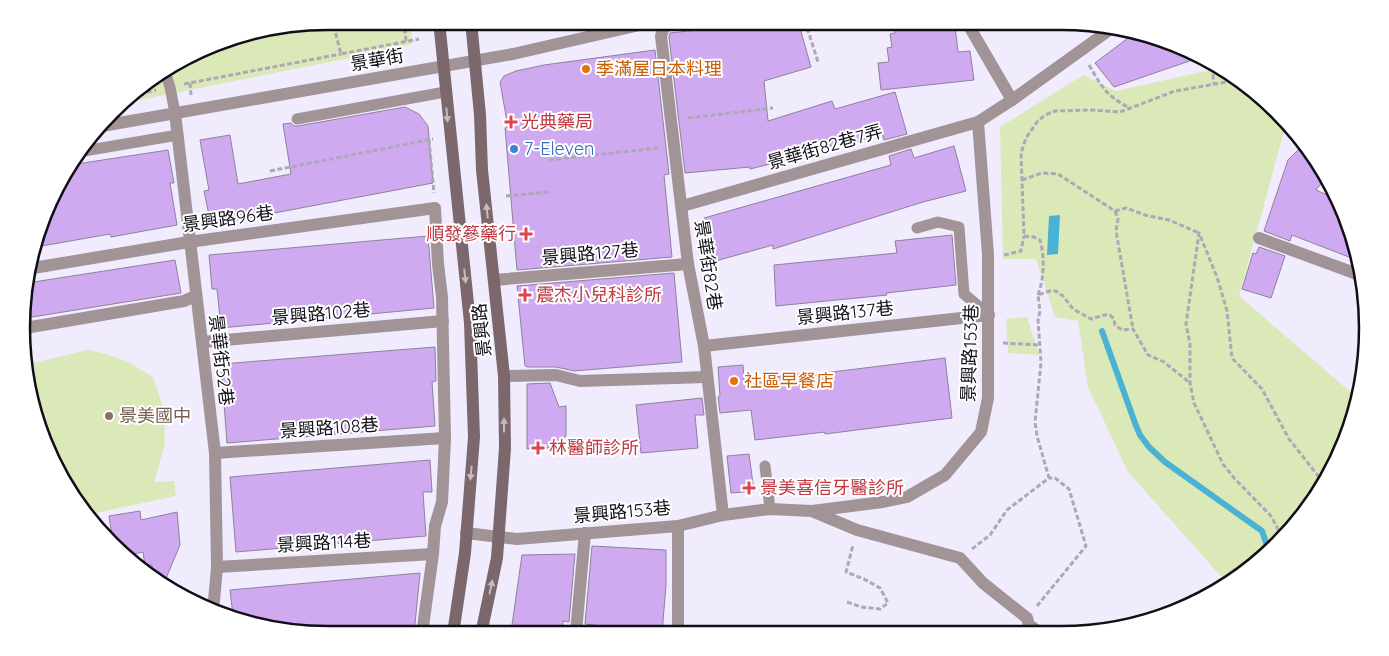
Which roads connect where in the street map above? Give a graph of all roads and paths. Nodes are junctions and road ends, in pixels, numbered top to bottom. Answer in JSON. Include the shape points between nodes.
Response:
{"nodes":[{"id":1,"x":335,"y":30,"type":"edge"},
{"id":2,"x":405,"y":30,"type":"edge"},
{"id":3,"x":440,"y":30,"type":"edge"},
{"id":4,"x":472,"y":30,"type":"edge"},
{"id":5,"x":617,"y":30,"type":"edge"},
{"id":6,"x":663,"y":30,"type":"edge"},
{"id":7,"x":808,"y":30,"type":"edge"},
{"id":8,"x":971,"y":30,"type":"edge"},
{"id":9,"x":1105,"y":34,"type":"edge"},
{"id":10,"x":419,"y":39,"type":"dead end"},
{"id":11,"x":406,"y":42,"type":"junction"},
{"id":12,"x":1081,"y":52,"type":"junction"},
{"id":13,"x":341,"y":54,"type":"junction"},
{"id":14,"x":474,"y":61,"type":"junction"},
{"id":15,"x":818,"y":62,"type":"dead end"},
{"id":16,"x":443,"y":66,"type":"junction"},
{"id":17,"x":1213,"y":71,"type":"edge"},
{"id":18,"x":167,"y":77,"type":"edge"},
{"id":19,"x":1229,"y":82,"type":"edge"},
{"id":20,"x":1214,"y":84,"type":"junction"},
{"id":21,"x":170,"y":87,"type":"junction"},
{"id":22,"x":147,"y":92,"type":"edge"},
{"id":23,"x":445,"y":92,"type":"junction"},
{"id":24,"x":1012,"y":100,"type":"junction"},
{"id":25,"x":773,"y":108,"type":"dead end"},
{"id":26,"x":1131,"y":109,"type":"junction"},
{"id":27,"x":174,"y":113,"type":"junction"},
{"id":28,"x":297,"y":119,"type":"dead end"},
{"id":29,"x":672,"y":119,"type":"junction"},
{"id":30,"x":978,"y":122,"type":"junction"},
{"id":31,"x":111,"y":124,"type":"edge"},
{"id":32,"x":178,"y":135,"type":"junction"},
{"id":33,"x":675,"y":146,"type":"junction"},
{"id":34,"x":90,"y":150,"type":"edge"},
{"id":35,"x":549,"y":160,"type":"dead end"},
{"id":36,"x":270,"y":172,"type":"dead end"},
{"id":37,"x":1022,"y":180,"type":"junction"},
{"id":38,"x":549,"y":192,"type":"dead end"},
{"id":39,"x":506,"y":196,"type":"dead end"},
{"id":40,"x":682,"y":206,"type":"junction"},
{"id":41,"x":435,"y":208,"type":"junction"},
{"id":42,"x":1116,"y":211,"type":"junction"},
{"id":43,"x":917,"y":228,"type":"dead end"},
{"id":44,"x":1198,"y":233,"type":"junction"},
{"id":45,"x":1024,"y":236,"type":"junction"},
{"id":46,"x":1259,"y":238,"type":"dead end"},
{"id":47,"x":189,"y":242,"type":"junction"},
{"id":48,"x":988,"y":255,"type":"junction"},
{"id":49,"x":688,"y":264,"type":"junction"},
{"id":50,"x":37,"y":267,"type":"edge"},
{"id":51,"x":1353,"y":273,"type":"edge"},
{"id":52,"x":494,"y":280,"type":"junction"},
{"id":53,"x":195,"y":296,"type":"junction"},
{"id":54,"x":1038,"y":296,"type":"junction"},
{"id":55,"x":989,"y":315,"type":"junction"},
{"id":56,"x":443,"y":321,"type":"junction"},
{"id":57,"x":30,"y":327,"type":"edge"},
{"id":58,"x":1133,"y":329,"type":"junction"},
{"id":59,"x":202,"y":342,"type":"junction"},
{"id":60,"x":989,"y":342,"type":"junction"},
{"id":61,"x":1040,"y":345,"type":"junction"},
{"id":62,"x":704,"y":346,"type":"junction"},
{"id":63,"x":504,"y":376,"type":"junction"},
{"id":64,"x":706,"y":376,"type":"junction"},
{"id":65,"x":1190,"y":383,"type":"junction"},
{"id":66,"x":445,"y":438,"type":"junction"},
{"id":67,"x":215,"y":453,"type":"junction"},
{"id":68,"x":765,"y":466,"type":"dead end"},
{"id":69,"x":1319,"y":477,"type":"edge"},
{"id":70,"x":1049,"y":478,"type":"junction"},
{"id":71,"x":770,"y":510,"type":"junction"},
{"id":72,"x":812,"y":511,"type":"junction"},
{"id":73,"x":723,"y":515,"type":"junction"},
{"id":74,"x":678,"y":526,"type":"junction"},
{"id":75,"x":857,"y":530,"type":"junction"},
{"id":76,"x":1279,"y":531,"type":"edge"},
{"id":77,"x":466,"y":533,"type":"junction"},
{"id":78,"x":585,"y":533,"type":"junction"},
{"id":79,"x":499,"y":538,"type":"junction"},
{"id":80,"x":433,"y":554,"type":"junction"},
{"id":81,"x":960,"y":558,"type":"junction"},
{"id":82,"x":217,"y":567,"type":"junction"},
{"id":83,"x":847,"y":602,"type":"dead end"},
{"id":84,"x":214,"y":603,"type":"edge"},
{"id":85,"x":1027,"y":618,"type":"junction"},
{"id":86,"x":423,"y":626,"type":"edge"},
{"id":87,"x":454,"y":626,"type":"edge"},
{"id":88,"x":483,"y":626,"type":"edge"},
{"id":89,"x":582,"y":626,"type":"edge"},
{"id":90,"x":678,"y":626,"type":"edge"},
{"id":91,"x":1030,"y":626,"type":"edge"}],
"edges":[{"from":1,"to":13,"type":"path"},
{"from":2,"to":11,"type":"path"},
{"from":3,"to":16,"type":"street","name":"景興路"},
{"from":4,"to":14,"type":"street","name":"景興路"},
{"from":5,"to":14,"type":"street","name":"景華街"},
{"from":6,"to":29,"type":"street","name":"景華街82巷","via":[[661,36]]},
{"from":7,"to":15,"type":"path"},
{"from":8,"to":24,"type":"street"},
{"from":9,"to":12,"type":"street","name":"景華街82巷7弄"},
{"from":10,"to":11,"type":"path"},
{"from":11,"to":13,"type":"path"},
{"from":12,"to":24,"type":"street","name":"景華街82巷7弄"},
{"from":12,"to":26,"type":"path","via":[[1106,92]]},
{"from":13,"to":21,"type":"path"},
{"from":14,"to":16,"type":"street","name":"景華街"},
{"from":52,"to":14,"type":"street","name":"景興路","one_way":true},
{"from":16,"to":23,"type":"street","name":"景興路"},
{"from":16,"to":27,"type":"street","name":"景華街"},
{"from":17,"to":20,"type":"path"},
{"from":18,"to":21,"type":"lane"},
{"from":19,"to":20,"type":"path"},
{"from":20,"to":26,"type":"path","via":[[1175,91]]},
{"from":21,"to":22,"type":"path"},
{"from":21,"to":27,"type":"lane"},
{"from":23,"to":28,"type":"lane"},
{"from":23,"to":77,"type":"street","name":"景興路","one_way":true,"via":[[470,332],[474,437]]},
{"from":24,"to":30,"type":"street","name":"景華街82巷7弄"},
{"from":25,"to":29,"type":"path"},
{"from":26,"to":37,"type":"path","via":[[1120,112],[1055,111],[1045,116],[1026,138],[1021,153]]},
{"from":27,"to":31,"type":"street","name":"景華街"},
{"from":27,"to":32,"type":"street","name":"景華街52巷"},
{"from":29,"to":33,"type":"street","name":"景華街82巷"},
{"from":30,"to":40,"type":"street","name":"景華街82巷7弄"},
{"from":30,"to":48,"type":"street","name":"景興路153巷"},
{"from":32,"to":34,"type":"lane"},
{"from":32,"to":47,"type":"street","name":"景華街52巷"},
{"from":33,"to":35,"type":"path"},
{"from":33,"to":40,"type":"street","name":"景華街82巷"},
{"from":36,"to":41,"type":"path","via":[[431,139]]},
{"from":37,"to":42,"type":"path","via":[[1042,173],[1058,174]]},
{"from":37,"to":45,"type":"path"},
{"from":38,"to":39,"type":"path"},
{"from":40,"to":49,"type":"street","name":"景華街82巷"},
{"from":41,"to":47,"type":"street","name":"景興路96巷"},
{"from":41,"to":56,"type":"street"},
{"from":42,"to":44,"type":"path","via":[[1126,208],[1169,220]]},
{"from":42,"to":58,"type":"path","via":[[1116,231]]},
{"from":43,"to":55,"type":"lane","via":[[938,222],[959,227],[964,294]]},
{"from":44,"to":65,"type":"path","via":[[1186,324],[1190,344]]},
{"from":44,"to":69,"type":"path","via":[[1227,311],[1232,358],[1262,389],[1289,439]]},
{"from":45,"to":48,"type":"path","via":[[1021,251]]},
{"from":45,"to":54,"type":"path","via":[[1040,240],[1042,248],[1044,266]]},
{"from":46,"to":51,"type":"street"},
{"from":47,"to":50,"type":"street","name":"景興路96巷"},
{"from":47,"to":53,"type":"street","name":"景華街52巷"},
{"from":48,"to":55,"type":"street","name":"景興路153巷"},
{"from":49,"to":52,"type":"street","name":"景興路127巷"},
{"from":49,"to":62,"type":"street","name":"景華街82巷"},
{"from":52,"to":63,"type":"street","name":"景興路"},
{"from":53,"to":57,"type":"street","via":[[184,301]]},
{"from":53,"to":59,"type":"street","name":"景華街52巷"},
{"from":54,"to":58,"type":"path","via":[[1056,291],[1073,309],[1092,319],[1110,315],[1122,330]]},
{"from":54,"to":61,"type":"path"},
{"from":55,"to":60,"type":"street","name":"景興路153巷"},
{"from":55,"to":62,"type":"street","name":"景興路137巷"},
{"from":56,"to":59,"type":"street","name":"景興路102巷"},
{"from":56,"to":66,"type":"street"},
{"from":58,"to":65,"type":"path","via":[[1148,355],[1160,359]]},
{"from":59,"to":67,"type":"street","name":"景華街52巷"},
{"from":60,"to":61,"type":"path"},
{"from":60,"to":72,"type":"street","name":"景興路153巷","via":[[988,398],[981,432],[945,475],[906,497]]},
{"from":61,"to":70,"type":"path","via":[[1035,422]]},
{"from":62,"to":64,"type":"street","name":"景華街82巷"},
{"from":63,"to":64,"type":"street","via":[[556,375],[580,381]]},
{"from":79,"to":63,"type":"street","name":"景興路","one_way":true,"via":[[505,448]]},
{"from":64,"to":73,"type":"street","name":"景華街82巷"},
{"from":65,"to":76,"type":"path","via":[[1194,403],[1223,464],[1271,516]]},
{"from":66,"to":67,"type":"street","name":"景興路108巷"},
{"from":66,"to":80,"type":"street","via":[[442,502],[435,526]]},
{"from":67,"to":82,"type":"street","name":"景華街52巷"},
{"from":68,"to":71,"type":"lane"},
{"from":70,"to":81,"type":"path","via":[[1007,510],[990,535]]},
{"from":70,"to":85,"type":"path","via":[[1055,478],[1069,489],[1086,546]]},
{"from":71,"to":72,"type":"street","name":"景興路153巷"},
{"from":71,"to":73,"type":"street","name":"景興路153巷"},
{"from":72,"to":75,"type":"street"},
{"from":73,"to":74,"type":"street","name":"景興路153巷"},
{"from":74,"to":78,"type":"street","name":"景興路153巷"},
{"from":74,"to":90,"type":"street"},
{"from":75,"to":81,"type":"street"},
{"from":75,"to":83,"type":"path","via":[[846,572],[880,588],[888,603],[880,609]]},
{"from":77,"to":79,"type":"street","name":"景興路153巷"},
{"from":77,"to":87,"type":"street","name":"景興路"},
{"from":78,"to":79,"type":"street","name":"景興路153巷"},
{"from":78,"to":89,"type":"street"},
{"from":88,"to":79,"type":"street","name":"景興路","one_way":true},
{"from":80,"to":82,"type":"street","name":"景興路114巷"},
{"from":80,"to":86,"type":"street"},
{"from":81,"to":85,"type":"street","via":[[984,583]]},
{"from":82,"to":84,"type":"street","name":"景華街52巷"},
{"from":85,"to":91,"type":"street"}]}
